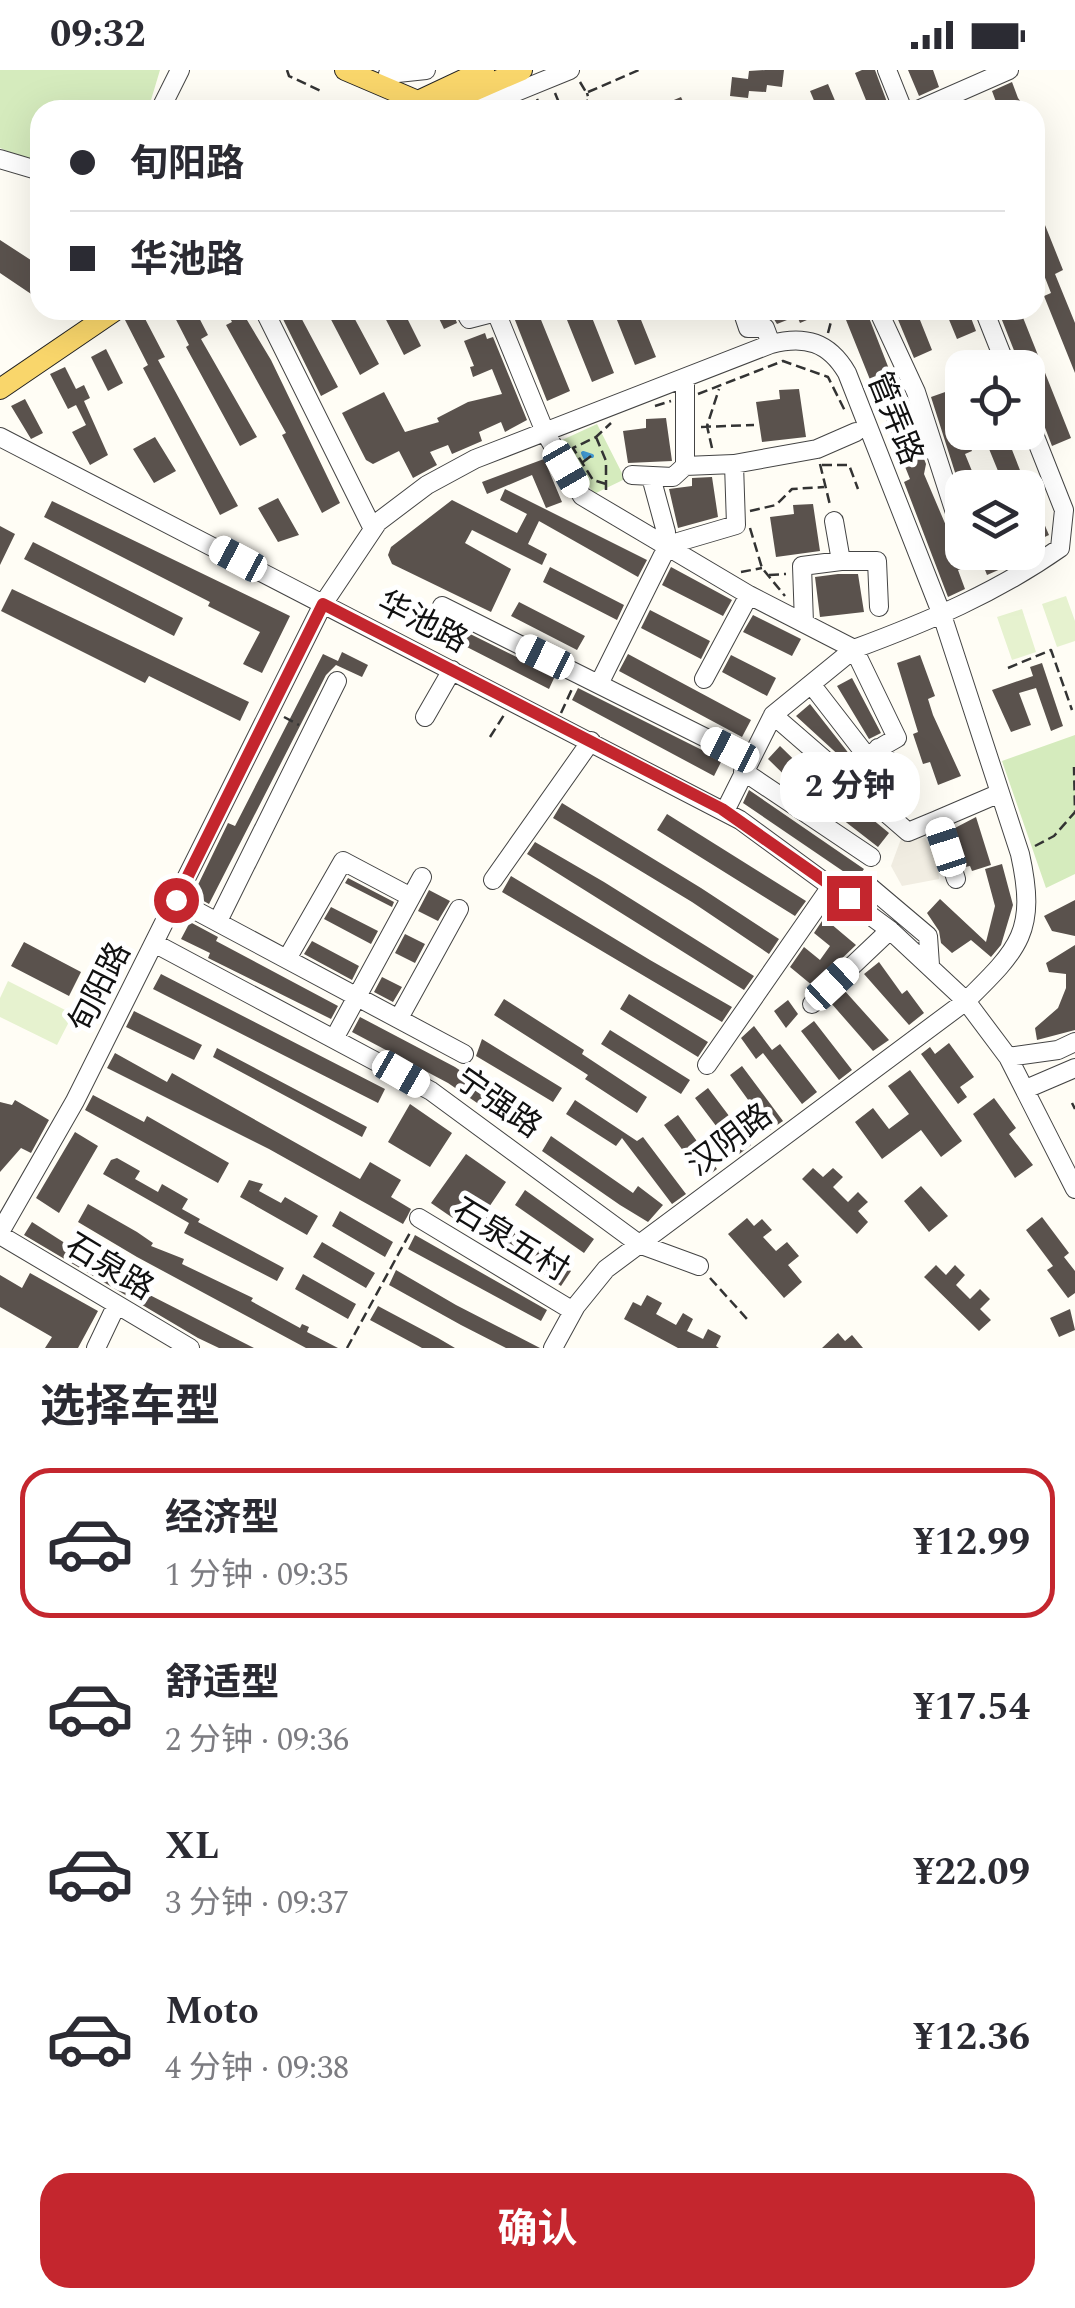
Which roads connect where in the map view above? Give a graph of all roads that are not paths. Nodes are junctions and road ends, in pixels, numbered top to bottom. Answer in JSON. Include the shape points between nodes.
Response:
{"nodes":[{"id":1,"x":180,"y":70,"type":"edge"},
{"id":2,"x":345,"y":70,"type":"edge"},
{"id":3,"x":426,"y":70,"type":"edge"},
{"id":4,"x":484,"y":70,"type":"edge"},
{"id":5,"x":522,"y":70,"type":"edge"},
{"id":6,"x":887,"y":70,"type":"edge"},
{"id":7,"x":1009,"y":70,"type":"edge"},
{"id":8,"x":383,"y":72,"type":"edge"},
{"id":9,"x":570,"y":81,"type":"edge"},
{"id":10,"x":165,"y":100,"type":"edge"},
{"id":11,"x":418,"y":100,"type":"edge"},
{"id":12,"x":422,"y":100,"type":"edge"},
{"id":13,"x":435,"y":100,"type":"edge"},
{"id":14,"x":439,"y":100,"type":"edge"},
{"id":15,"x":506,"y":100,"type":"edge"},
{"id":16,"x":899,"y":100,"type":"edge"},
{"id":17,"x":941,"y":100,"type":"edge"},
{"id":18,"x":0,"y":158,"type":"edge"},
{"id":19,"x":30,"y":168,"type":"edge"},
{"id":20,"x":82,"y":320,"type":"edge"},
{"id":21,"x":101,"y":320,"type":"edge"},
{"id":22,"x":269,"y":320,"type":"edge"},
{"id":23,"x":500,"y":320,"type":"edge"},
{"id":24,"x":745,"y":320,"type":"edge"},
{"id":25,"x":883,"y":320,"type":"edge"},
{"id":26,"x":988,"y":320,"type":"edge"},
{"id":27,"x":771,"y":344,"type":"junction"},
{"id":28,"x":1000,"y":350,"type":"edge"},
{"id":29,"x":0,"y":377,"type":"edge"},
{"id":30,"x":684,"y":378,"type":"junction"},
{"id":31,"x":0,"y":389,"type":"edge"},
{"id":32,"x":544,"y":432,"type":"junction"},
{"id":33,"x":856,"y":432,"type":"road end"},
{"id":34,"x":0,"y":436,"type":"edge"},
{"id":35,"x":1040,"y":450,"type":"edge"},
{"id":36,"x":726,"y":464,"type":"junction"},
{"id":37,"x":685,"y":466,"type":"junction"},
{"id":38,"x":945,"y":482,"type":"edge"},
{"id":39,"x":834,"y":521,"type":"road end"},
{"id":40,"x":373,"y":528,"type":"junction"},
{"id":41,"x":666,"y":543,"type":"junction"},
{"id":42,"x":841,"y":561,"type":"junction"},
{"id":43,"x":749,"y":595,"type":"junction"},
{"id":44,"x":323,"y":604,"type":"junction"},
{"id":45,"x":442,"y":606,"type":"dead end"},
{"id":46,"x":879,"y":607,"type":"dead end"},
{"id":47,"x":942,"y":615,"type":"junction"},
{"id":48,"x":797,"y":619,"type":"junction"},
{"id":49,"x":854,"y":648,"type":"junction"},
{"id":50,"x":452,"y":670,"type":"junction"},
{"id":51,"x":704,"y":678,"type":"dead end"},
{"id":52,"x":337,"y":681,"type":"dead end"},
{"id":53,"x":600,"y":684,"type":"junction"},
{"id":54,"x":812,"y":684,"type":"junction"},
{"id":55,"x":773,"y":715,"type":"junction"},
{"id":56,"x":426,"y":717,"type":"dead end"},
{"id":57,"x":590,"y":741,"type":"junction"},
{"id":58,"x":730,"y":750,"type":"dead end"},
{"id":59,"x":872,"y":752,"type":"junction"},
{"id":60,"x":743,"y":771,"type":"junction"},
{"id":61,"x":842,"y":775,"type":"junction"},
{"id":62,"x":908,"y":786,"type":"dead end"},
{"id":63,"x":1000,"y":793,"type":"junction"},
{"id":64,"x":725,"y":811,"type":"junction"},
{"id":65,"x":808,"y":814,"type":"junction"},
{"id":66,"x":937,"y":820,"type":"junction"},
{"id":67,"x":871,"y":857,"type":"dead end"},
{"id":68,"x":422,"y":877,"type":"dead end"},
{"id":69,"x":493,"y":880,"type":"dead end"},
{"id":70,"x":956,"y":880,"type":"dead end"},
{"id":71,"x":832,"y":885,"type":"junction"},
{"id":72,"x":411,"y":896,"type":"junction"},
{"id":73,"x":849,"y":898,"type":"junction"},
{"id":74,"x":176,"y":900,"type":"junction"},
{"id":75,"x":459,"y":909,"type":"dead end"},
{"id":76,"x":218,"y":921,"type":"junction"},
{"id":77,"x":890,"y":930,"type":"junction"},
{"id":78,"x":154,"y":943,"type":"junction"},
{"id":79,"x":288,"y":958,"type":"junction"},
{"id":80,"x":930,"y":965,"type":"junction"},
{"id":81,"x":358,"y":996,"type":"junction"},
{"id":82,"x":966,"y":1001,"type":"junction"},
{"id":83,"x":812,"y":1004,"type":"dead end"},
{"id":84,"x":400,"y":1018,"type":"junction"},
{"id":85,"x":335,"y":1037,"type":"junction"},
{"id":86,"x":1075,"y":1042,"type":"edge"},
{"id":87,"x":464,"y":1054,"type":"dead end"},
{"id":88,"x":1008,"y":1056,"type":"junction"},
{"id":89,"x":707,"y":1065,"type":"dead end"},
{"id":90,"x":1075,"y":1068,"type":"edge"},
{"id":91,"x":1026,"y":1089,"type":"junction"},
{"id":92,"x":1075,"y":1189,"type":"edge"},
{"id":93,"x":419,"y":1218,"type":"road end"},
{"id":94,"x":0,"y":1233,"type":"edge"},
{"id":95,"x":639,"y":1244,"type":"junction"},
{"id":96,"x":698,"y":1266,"type":"road end"},
{"id":97,"x":116,"y":1306,"type":"junction"},
{"id":98,"x":573,"y":1311,"type":"junction"},
{"id":99,"x":96,"y":1348,"type":"edge"},
{"id":100,"x":190,"y":1348,"type":"edge"},
{"id":101,"x":552,"y":1348,"type":"edge"}],
"edges":[{"from":1,"to":10,"type":"street"},
{"from":2,"to":11,"type":"main road"},
{"from":3,"to":8,"type":"street"},
{"from":4,"to":13,"type":"main road"},
{"from":5,"to":14,"type":"main road"},
{"from":6,"to":16,"type":"street"},
{"from":7,"to":17,"type":"street"},
{"from":8,"to":12,"type":"main road"},
{"from":9,"to":15,"type":"street"},
{"from":18,"to":19,"type":"street"},
{"from":20,"to":29,"type":"main road"},
{"from":21,"to":31,"type":"main road"},
{"from":22,"to":40,"type":"street"},
{"from":23,"to":32,"type":"street"},
{"from":24,"to":27,"type":"street","via":[[748,328],[765,328]]},
{"from":25,"to":38,"type":"street","via":[[916,392]]},
{"from":26,"to":28,"type":"street"},
{"from":27,"to":30,"type":"street"},
{"from":27,"to":47,"type":"street","name":"管弄路","via":[[806,340],[824,346],[847,373]]},
{"from":30,"to":32,"type":"street"},
{"from":30,"to":37,"type":"street"},
{"from":32,"to":40,"type":"street","via":[[426,485]]},
{"from":32,"to":41,"type":"street","via":[[577,504]]},
{"from":33,"to":36,"type":"street","via":[[819,457]]},
{"from":34,"to":44,"type":"street","name":"华池路"},
{"from":35,"to":47,"type":"street","via":[[1064,510],[1060,548],[1018,578]]},
{"from":36,"to":37,"type":"street"},
{"from":36,"to":41,"type":"street","via":[[743,507],[736,525]]},
{"from":37,"to":41,"type":"street","via":[[674,476],[641,476]]},
{"from":39,"to":42,"type":"street"},
{"from":40,"to":44,"type":"street"},
{"from":41,"to":43,"type":"street"},
{"from":41,"to":53,"type":"street"},
{"from":42,"to":46,"type":"street","via":[[876,561]]},
{"from":42,"to":48,"type":"street","via":[[802,566]]},
{"from":43,"to":48,"type":"street"},
{"from":43,"to":51,"type":"street"},
{"from":44,"to":50,"type":"street","name":"华池路"},
{"from":44,"to":74,"type":"street","name":"旬阳路"},
{"from":45,"to":53,"type":"street"},
{"from":47,"to":49,"type":"street"},
{"from":47,"to":63,"type":"street","name":"管弄路"},
{"from":48,"to":49,"type":"street"},
{"from":49,"to":54,"type":"street"},
{"from":49,"to":59,"type":"street","via":[[896,738]]},
{"from":50,"to":56,"type":"street"},
{"from":50,"to":57,"type":"street","name":"华池路"},
{"from":52,"to":76,"type":"street"},
{"from":53,"to":58,"type":"street"},
{"from":54,"to":55,"type":"street"},
{"from":54,"to":59,"type":"street"},
{"from":55,"to":60,"type":"street"},
{"from":55,"to":61,"type":"street"},
{"from":57,"to":64,"type":"street","name":"华池路"},
{"from":57,"to":69,"type":"street"},
{"from":59,"to":61,"type":"street"},
{"from":59,"to":62,"type":"street"},
{"from":60,"to":64,"type":"street"},
{"from":60,"to":65,"type":"street"},
{"from":61,"to":65,"type":"street"},
{"from":61,"to":66,"type":"street","via":[[908,832]]},
{"from":63,"to":66,"type":"street"},
{"from":63,"to":82,"type":"street","name":"管弄路","via":[[1028,888],[1024,936]]},
{"from":64,"to":71,"type":"street","name":"华池路"},
{"from":65,"to":67,"type":"street"},
{"from":66,"to":70,"type":"street"},
{"from":68,"to":72,"type":"street"},
{"from":71,"to":73,"type":"street","name":"华池路"},
{"from":71,"to":89,"type":"street"},
{"from":72,"to":79,"type":"street","via":[[343,861]]},
{"from":72,"to":81,"type":"street"},
{"from":73,"to":77,"type":"street","name":"华池路"},
{"from":73,"to":80,"type":"street","via":[[870,887],[928,936]]},
{"from":74,"to":76,"type":"street"},
{"from":74,"to":78,"type":"street","name":"旬阳路"},
{"from":75,"to":84,"type":"street"},
{"from":76,"to":79,"type":"street"},
{"from":77,"to":80,"type":"street","name":"华池路"},
{"from":77,"to":83,"type":"street"},
{"from":78,"to":85,"type":"street","name":"宁强路"},
{"from":78,"to":94,"type":"street","name":"旬阳路"},
{"from":79,"to":81,"type":"street"},
{"from":80,"to":82,"type":"street","name":"华池路"},
{"from":81,"to":84,"type":"street"},
{"from":81,"to":85,"type":"street"},
{"from":82,"to":88,"type":"street","name":"华池路"},
{"from":82,"to":95,"type":"street","name":"汉阴路"},
{"from":84,"to":87,"type":"street"},
{"from":85,"to":95,"type":"street","name":"宁强路","via":[[430,1091]]},
{"from":86,"to":88,"type":"street"},
{"from":88,"to":91,"type":"street","name":"华池路"},
{"from":90,"to":91,"type":"street"},
{"from":91,"to":92,"type":"street","name":"华池路"},
{"from":93,"to":98,"type":"street","name":"石泉五村"},
{"from":94,"to":97,"type":"street","name":"石泉路"},
{"from":95,"to":96,"type":"street","name":"宁强路"},
{"from":95,"to":98,"type":"street","name":"汉阴路","via":[[606,1270]]},
{"from":97,"to":99,"type":"street"},
{"from":97,"to":100,"type":"street","name":"石泉路"},
{"from":98,"to":101,"type":"street","name":"汉阴路"}]}
